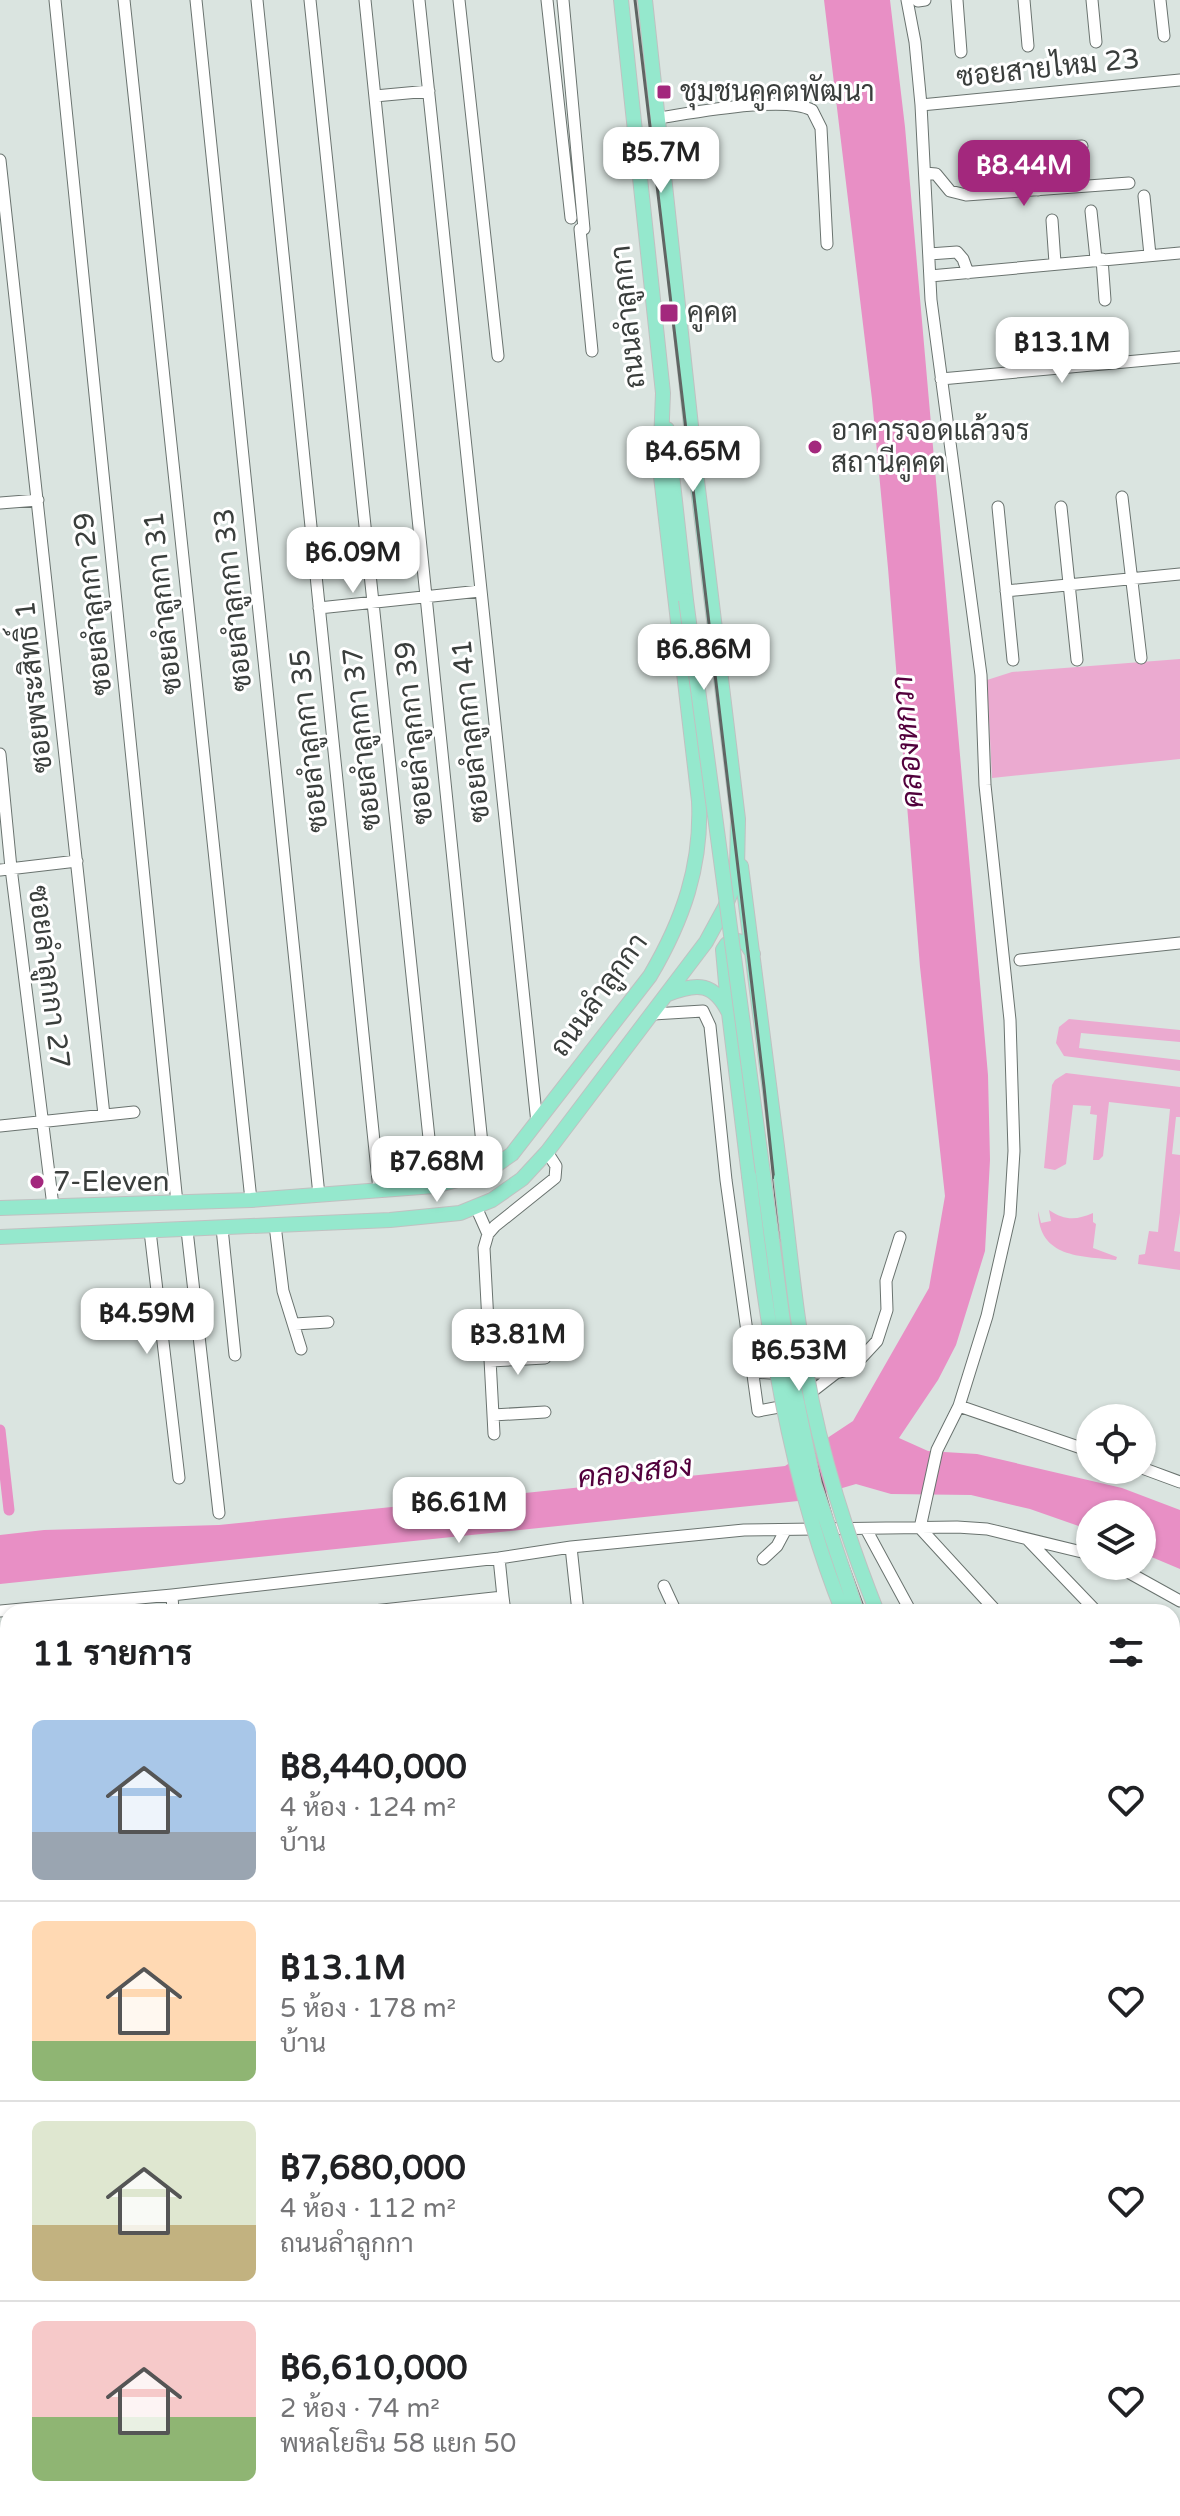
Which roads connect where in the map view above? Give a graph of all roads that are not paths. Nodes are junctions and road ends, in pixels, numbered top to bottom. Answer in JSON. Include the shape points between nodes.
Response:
{"nodes":[{"id":1,"x":55,"y":0,"type":"edge"},
{"id":2,"x":124,"y":0,"type":"edge"},
{"id":3,"x":196,"y":0,"type":"edge"},
{"id":4,"x":257,"y":0,"type":"edge"},
{"id":5,"x":310,"y":0,"type":"edge"},
{"id":6,"x":365,"y":0,"type":"edge"},
{"id":7,"x":419,"y":0,"type":"edge"},
{"id":8,"x":459,"y":0,"type":"edge"},
{"id":9,"x":547,"y":0,"type":"edge"},
{"id":10,"x":563,"y":0,"type":"edge"},
{"id":11,"x":621,"y":0,"type":"edge"},
{"id":12,"x":645,"y":0,"type":"edge"},
{"id":13,"x":907,"y":0,"type":"edge"},
{"id":14,"x":925,"y":0,"type":"edge"},
{"id":15,"x":957,"y":0,"type":"edge"},
{"id":16,"x":1024,"y":0,"type":"edge"},
{"id":17,"x":1092,"y":0,"type":"edge"},
{"id":18,"x":1160,"y":0,"type":"edge"},
{"id":19,"x":918,"y":1,"type":"edge"},
{"id":20,"x":1164,"y":36,"type":"dead end"},
{"id":21,"x":1096,"y":42,"type":"dead end"},
{"id":22,"x":1028,"y":46,"type":"dead end"},
{"id":23,"x":961,"y":52,"type":"dead end"},
{"id":24,"x":1180,"y":80,"type":"edge"},
{"id":25,"x":429,"y":91,"type":"junction"},
{"id":26,"x":375,"y":96,"type":"junction"},
{"id":27,"x":921,"y":105,"type":"junction"},
{"id":28,"x":658,"y":118,"type":"junction"},
{"id":29,"x":1082,"y":146,"type":"dead end"},
{"id":30,"x":0,"y":160,"type":"edge"},
{"id":31,"x":925,"y":173,"type":"junction"},
{"id":32,"x":1129,"y":183,"type":"dead end"},
{"id":33,"x":2,"y":190,"type":"edge"},
{"id":34,"x":1038,"y":190,"type":"junction"},
{"id":35,"x":1144,"y":196,"type":"dead end"},
{"id":36,"x":1091,"y":211,"type":"dead end"},
{"id":37,"x":571,"y":218,"type":"dead end"},
{"id":38,"x":1052,"y":220,"type":"dead end"},
{"id":39,"x":827,"y":244,"type":"dead end"},
{"id":40,"x":1180,"y":253,"type":"edge"},
{"id":41,"x":929,"y":254,"type":"junction"},
{"id":42,"x":1150,"y":255,"type":"junction"},
{"id":43,"x":1099,"y":259,"type":"junction"},
{"id":44,"x":1055,"y":263,"type":"junction"},
{"id":45,"x":968,"y":273,"type":"junction"},
{"id":46,"x":930,"y":276,"type":"junction"},
{"id":47,"x":1105,"y":300,"type":"dead end"},
{"id":48,"x":592,"y":351,"type":"dead end"},
{"id":49,"x":498,"y":356,"type":"dead end"},
{"id":50,"x":1180,"y":357,"type":"edge"},
{"id":51,"x":941,"y":379,"type":"junction"},
{"id":52,"x":663,"y":393,"type":"junction"},
{"id":53,"x":1122,"y":497,"type":"dead end"},
{"id":54,"x":38,"y":500,"type":"junction"},
{"id":55,"x":0,"y":503,"type":"edge"},
{"id":56,"x":998,"y":507,"type":"dead end"},
{"id":57,"x":1061,"y":507,"type":"dead end"},
{"id":58,"x":1180,"y":574,"type":"edge"},
{"id":59,"x":1131,"y":578,"type":"junction"},
{"id":60,"x":1069,"y":585,"type":"junction"},
{"id":61,"x":480,"y":591,"type":"junction"},
{"id":62,"x":1006,"y":591,"type":"junction"},
{"id":63,"x":424,"y":597,"type":"junction"},
{"id":64,"x":372,"y":602,"type":"junction"},
{"id":65,"x":319,"y":608,"type":"junction"},
{"id":66,"x":1141,"y":658,"type":"dead end"},
{"id":67,"x":1013,"y":660,"type":"dead end"},
{"id":68,"x":1077,"y":660,"type":"dead end"},
{"id":69,"x":0,"y":754,"type":"edge"},
{"id":70,"x":739,"y":845,"type":"junction"},
{"id":71,"x":77,"y":861,"type":"junction"},
{"id":72,"x":5,"y":869,"type":"edge"},
{"id":73,"x":1180,"y":943,"type":"edge"},
{"id":74,"x":753,"y":954,"type":"junction"},
{"id":75,"x":1020,"y":960,"type":"dead end"},
{"id":76,"x":667,"y":995,"type":"junction"},
{"id":77,"x":729,"y":1013,"type":"junction"},
{"id":78,"x":653,"y":1014,"type":"junction"},
{"id":79,"x":134,"y":1112,"type":"dead end"},
{"id":80,"x":104,"y":1115,"type":"junction"},
{"id":81,"x":44,"y":1122,"type":"junction"},
{"id":82,"x":537,"y":1123,"type":"junction"},
{"id":83,"x":0,"y":1126,"type":"edge"},
{"id":84,"x":547,"y":1152,"type":"junction"},
{"id":85,"x":485,"y":1173,"type":"junction"},
{"id":86,"x":434,"y":1186,"type":"junction"},
{"id":87,"x":379,"y":1190,"type":"junction"},
{"id":88,"x":319,"y":1195,"type":"junction"},
{"id":89,"x":251,"y":1200,"type":"junction"},
{"id":90,"x":177,"y":1203,"type":"junction"},
{"id":91,"x":53,"y":1206,"type":"junction"},
{"id":92,"x":476,"y":1207,"type":"junction"},
{"id":93,"x":0,"y":1208,"type":"edge"},
{"id":94,"x":275,"y":1225,"type":"junction"},
{"id":95,"x":222,"y":1228,"type":"junction"},
{"id":96,"x":187,"y":1230,"type":"junction"},
{"id":97,"x":150,"y":1231,"type":"junction"},
{"id":98,"x":488,"y":1234,"type":"junction"},
{"id":99,"x":0,"y":1237,"type":"edge"},
{"id":100,"x":900,"y":1237,"type":"dead end"},
{"id":101,"x":328,"y":1322,"type":"dead end"},
{"id":102,"x":295,"y":1324,"type":"junction"},
{"id":103,"x":301,"y":1349,"type":"dead end"},
{"id":104,"x":235,"y":1355,"type":"dead end"},
{"id":105,"x":545,"y":1358,"type":"dead end"},
{"id":106,"x":490,"y":1361,"type":"junction"},
{"id":107,"x":754,"y":1372,"type":"junction"},
{"id":108,"x":836,"y":1373,"type":"junction"},
{"id":109,"x":959,"y":1406,"type":"junction"},
{"id":110,"x":545,"y":1412,"type":"dead end"},
{"id":111,"x":493,"y":1415,"type":"junction"},
{"id":112,"x":494,"y":1434,"type":"dead end"},
{"id":113,"x":1076,"y":1446,"type":"edge"},
{"id":114,"x":1156,"y":1473,"type":"edge"},
{"id":115,"x":179,"y":1478,"type":"dead end"},
{"id":116,"x":1180,"y":1482,"type":"edge"},
{"id":117,"x":219,"y":1513,"type":"dead end"},
{"id":118,"x":920,"y":1528,"type":"junction"},
{"id":119,"x":866,"y":1529,"type":"junction"},
{"id":120,"x":785,"y":1531,"type":"junction"},
{"id":121,"x":1028,"y":1540,"type":"junction"},
{"id":122,"x":571,"y":1547,"type":"junction"},
{"id":123,"x":1076,"y":1551,"type":"edge"},
{"id":124,"x":499,"y":1558,"type":"junction"},
{"id":125,"x":763,"y":1559,"type":"dead end"},
{"id":126,"x":1142,"y":1580,"type":"edge"},
{"id":127,"x":664,"y":1586,"type":"dead end"},
{"id":128,"x":172,"y":1595,"type":"junction"},
{"id":129,"x":503,"y":1597,"type":"junction"},
{"id":130,"x":1180,"y":1601,"type":"edge"},
{"id":131,"x":75,"y":1604,"type":"edge"},
{"id":132,"x":173,"y":1604,"type":"edge"},
{"id":133,"x":438,"y":1604,"type":"edge"},
{"id":134,"x":504,"y":1604,"type":"edge"},
{"id":135,"x":577,"y":1604,"type":"edge"},
{"id":136,"x":672,"y":1604,"type":"edge"},
{"id":137,"x":840,"y":1604,"type":"edge"},
{"id":138,"x":854,"y":1604,"type":"edge"},
{"id":139,"x":874,"y":1604,"type":"edge"},
{"id":140,"x":907,"y":1604,"type":"edge"},
{"id":141,"x":990,"y":1604,"type":"edge"},
{"id":142,"x":1089,"y":1604,"type":"edge"}],
"edges":[{"from":1,"to":90,"type":"street","name":"ซอยลำลูกกา 29"},
{"from":2,"to":89,"type":"street","name":"ซอยลำลูกกา 31"},
{"from":3,"to":88,"type":"street","name":"ซอยลำลูกกา 33"},
{"from":4,"to":65,"type":"street","name":"ซอยลำลูกกา 35"},
{"from":5,"to":64,"type":"street","name":"ซอยลำลูกกา 37"},
{"from":6,"to":26,"type":"street","name":"ซอยลำลูกกา 39"},
{"from":7,"to":25,"type":"street","name":"ซอยลำลูกกา 41"},
{"from":8,"to":49,"type":"street"},
{"from":9,"to":37,"type":"street"},
{"from":10,"to":48,"type":"street"},
{"from":11,"to":52,"type":"main road","name":"ถนนลำลูกกา"},
{"from":12,"to":28,"type":"main road","name":"ถนนลำลูกกา"},
{"from":13,"to":27,"type":"street"},
{"from":14,"to":19,"type":"street"},
{"from":15,"to":23,"type":"street"},
{"from":16,"to":22,"type":"street"},
{"from":17,"to":21,"type":"street"},
{"from":18,"to":20,"type":"street"},
{"from":24,"to":27,"type":"street","name":"ซอยสายไหม 23"},
{"from":25,"to":26,"type":"street"},
{"from":25,"to":61,"type":"street","name":"ซอยลำลูกกา 41"},
{"from":26,"to":63,"type":"street","name":"ซอยลำลูกกา 39"},
{"from":27,"to":31,"type":"street"},
{"from":28,"to":39,"type":"street","via":[[729,108],[792,105],[812,110],[821,128]]},
{"from":28,"to":70,"type":"main road","name":"ถนนลำลูกกา"},
{"from":29,"to":34,"type":"street","via":[[1038,155]]},
{"from":30,"to":33,"type":"street","name":"ซอยพระสิทธิ์ 1"},
{"from":31,"to":34,"type":"street","via":[[936,174],[955,194]]},
{"from":31,"to":41,"type":"street"},
{"from":32,"to":34,"type":"street"},
{"from":33,"to":54,"type":"street","name":"ซอยพระสิทธิ์ 1"},
{"from":35,"to":42,"type":"street"},
{"from":36,"to":43,"type":"street"},
{"from":38,"to":44,"type":"street"},
{"from":40,"to":42,"type":"street"},
{"from":41,"to":45,"type":"street","via":[[957,252]]},
{"from":41,"to":46,"type":"street"},
{"from":42,"to":43,"type":"street"},
{"from":43,"to":44,"type":"street"},
{"from":43,"to":47,"type":"street"},
{"from":44,"to":45,"type":"street"},
{"from":45,"to":46,"type":"street"},
{"from":46,"to":51,"type":"street"},
{"from":50,"to":51,"type":"street"},
{"from":51,"to":109,"type":"street","via":[[981,675],[985,785],[1010,1020],[1014,1151],[1010,1215],[984,1328]]},
{"from":52,"to":82,"type":"main road","name":"ถนนลำลูกกา","via":[[660,468],[699,801],[695,873],[680,918],[650,976]]},
{"from":52,"to":138,"type":"main road","bridge":true,"via":[[788,1359],[814,1484]]},
{"from":53,"to":59,"type":"street"},
{"from":54,"to":55,"type":"street"},
{"from":54,"to":71,"type":"street","name":"ซอยพระสิทธิ์ 1"},
{"from":56,"to":62,"type":"street"},
{"from":57,"to":60,"type":"street"},
{"from":58,"to":59,"type":"street"},
{"from":59,"to":60,"type":"street"},
{"from":59,"to":66,"type":"street"},
{"from":60,"to":62,"type":"street"},
{"from":60,"to":68,"type":"street"},
{"from":61,"to":63,"type":"street"},
{"from":61,"to":82,"type":"street","name":"ซอยลำลูกกา 41"},
{"from":62,"to":67,"type":"street"},
{"from":63,"to":64,"type":"street"},
{"from":63,"to":85,"type":"street","name":"ซอยลำลูกกา 39"},
{"from":64,"to":65,"type":"street"},
{"from":64,"to":86,"type":"street","name":"ซอยลำลูกกา 37"},
{"from":65,"to":87,"type":"street","name":"ซอยลำลูกกา 35"},
{"from":69,"to":72,"type":"street","name":"ซอยลำลูกกา 27"},
{"from":70,"to":74,"type":"main road","name":"ถนนลำลูกกา"},
{"from":70,"to":76,"type":"main road","name":"ถนนลำลูกกา","via":[[725,907]]},
{"from":71,"to":72,"type":"street"},
{"from":71,"to":80,"type":"street","name":"ซอยพระสิทธิ์ 1"},
{"from":72,"to":81,"type":"street","name":"ซอยลำลูกกา 27"},
{"from":73,"to":75,"type":"street"},
{"from":74,"to":77,"type":"main road","via":[[738,941],[723,950]]},
{"from":74,"to":139,"type":"main road","name":"ถนนลำลูกกา","bridge":true,"via":[[803,1354],[840,1509]]},
{"from":76,"to":77,"type":"main road","via":[[702,987],[719,994]]},
{"from":76,"to":78,"type":"main road","name":"ถนนลำลูกกา"},
{"from":77,"to":137,"type":"main road","bridge":true,"via":[[784,1421],[818,1548]]},
{"from":78,"to":84,"type":"main road","name":"ถนนลำลูกกา"},
{"from":78,"to":107,"type":"street","via":[[703,1011],[710,1026]]},
{"from":79,"to":80,"type":"street"},
{"from":80,"to":81,"type":"street"},
{"from":81,"to":83,"type":"street"},
{"from":81,"to":91,"type":"street","name":"ซอยลำลูกกา 27"},
{"from":82,"to":85,"type":"main road","name":"ถนนลำลูกกา","via":[[512,1154]]},
{"from":84,"to":92,"type":"main road","name":"ถนนลำลูกกา","via":[[509,1191]]},
{"from":84,"to":98,"type":"street","via":[[556,1166],[555,1178]]},
{"from":85,"to":86,"type":"main road","name":"ถนนลำลูกกา"},
{"from":86,"to":87,"type":"main road","name":"ถนนลำลูกกา"},
{"from":87,"to":88,"type":"main road","name":"ถนนลำลูกกา"},
{"from":88,"to":89,"type":"main road","name":"ถนนลำลูกกา"},
{"from":89,"to":90,"type":"main road","name":"ถนนลำลูกกา"},
{"from":90,"to":91,"type":"main road","name":"ถนนลำลูกกา"},
{"from":91,"to":93,"type":"main road","name":"ถนนลำลูกกา"},
{"from":92,"to":94,"type":"main road","name":"ถนนลำลูกกา","via":[[434,1216]]},
{"from":92,"to":98,"type":"street"},
{"from":94,"to":95,"type":"main road","name":"ถนนลำลูกกา"},
{"from":94,"to":102,"type":"street","via":[[283,1291]]},
{"from":95,"to":96,"type":"main road","name":"ถนนลำลูกกา"},
{"from":95,"to":104,"type":"street"},
{"from":96,"to":97,"type":"main road","name":"ถนนลำลูกกา"},
{"from":96,"to":117,"type":"street"},
{"from":97,"to":99,"type":"main road","name":"ถนนลำลูกกา"},
{"from":97,"to":115,"type":"street"},
{"from":98,"to":106,"type":"street","via":[[484,1248]]},
{"from":100,"to":108,"type":"street","via":[[886,1281],[887,1310],[877,1341],[851,1369]]},
{"from":101,"to":102,"type":"street"},
{"from":102,"to":103,"type":"street"},
{"from":105,"to":106,"type":"street"},
{"from":106,"to":111,"type":"street"},
{"from":107,"to":108,"type":"street"},
{"from":107,"to":108,"type":"street","via":[[758,1411],[793,1405]]},
{"from":109,"to":113,"type":"street"},
{"from":109,"to":118,"type":"street","via":[[937,1450]]},
{"from":110,"to":111,"type":"street"},
{"from":111,"to":112,"type":"street"},
{"from":114,"to":116,"type":"street"},
{"from":118,"to":119,"type":"street"},
{"from":118,"to":121,"type":"street","via":[[987,1529]]},
{"from":118,"to":141,"type":"street"},
{"from":119,"to":120,"type":"street"},
{"from":119,"to":140,"type":"street"},
{"from":120,"to":122,"type":"street","via":[[744,1530]]},
{"from":120,"to":125,"type":"street"},
{"from":121,"to":123,"type":"street"},
{"from":121,"to":142,"type":"street"},
{"from":122,"to":124,"type":"street"},
{"from":122,"to":135,"type":"street"},
{"from":124,"to":128,"type":"street"},
{"from":124,"to":129,"type":"street"},
{"from":126,"to":130,"type":"street"},
{"from":127,"to":136,"type":"street"},
{"from":128,"to":131,"type":"street"},
{"from":128,"to":132,"type":"street"},
{"from":129,"to":133,"type":"street"},
{"from":129,"to":134,"type":"street"}]}
